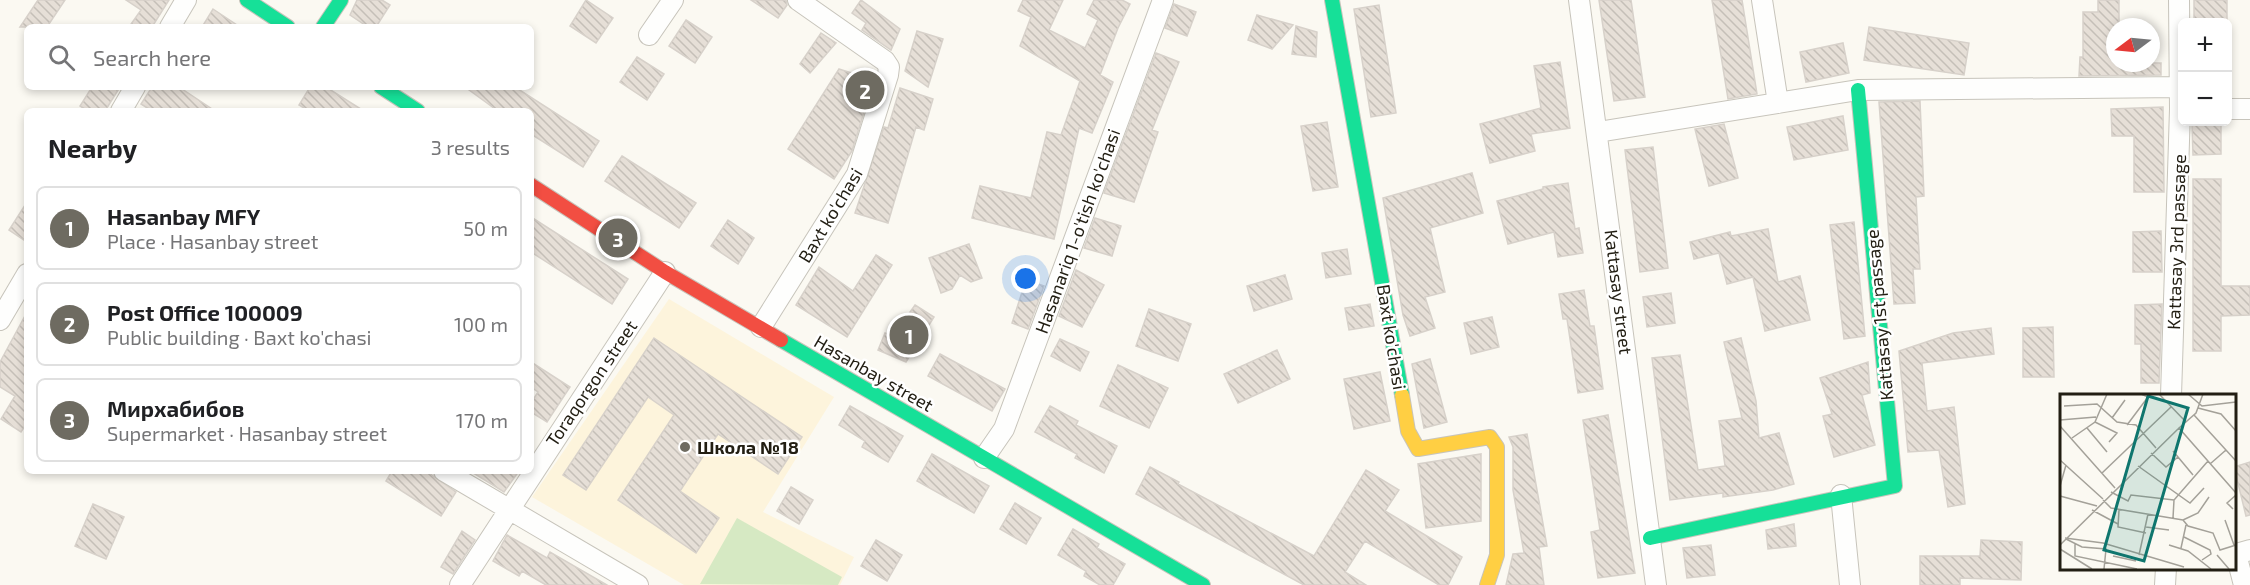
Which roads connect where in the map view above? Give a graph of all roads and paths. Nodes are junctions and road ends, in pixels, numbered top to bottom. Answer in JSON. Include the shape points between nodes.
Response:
{"nodes":[{"id":1,"x":186,"y":0,"type":"edge"},
{"id":2,"x":247,"y":0,"type":"edge"},
{"id":3,"x":341,"y":0,"type":"edge"},
{"id":4,"x":673,"y":0,"type":"edge"},
{"id":5,"x":798,"y":0,"type":"edge"},
{"id":6,"x":1163,"y":0,"type":"edge"},
{"id":7,"x":1332,"y":0,"type":"edge"},
{"id":8,"x":1579,"y":0,"type":"edge"},
{"id":9,"x":1762,"y":0,"type":"edge"},
{"id":10,"x":2179,"y":0,"type":"edge"},
{"id":11,"x":172,"y":24,"type":"edge"},
{"id":12,"x":283,"y":24,"type":"edge"},
{"id":13,"x":325,"y":24,"type":"edge"},
{"id":14,"x":650,"y":35,"type":"dead end"},
{"id":15,"x":2180,"y":72,"type":"edge"},
{"id":16,"x":2178,"y":87,"type":"edge"},
{"id":17,"x":133,"y":90,"type":"edge"},
{"id":18,"x":386,"y":90,"type":"edge"},
{"id":19,"x":1858,"y":90,"type":"junction"},
{"id":20,"x":1778,"y":103,"type":"junction"},
{"id":21,"x":123,"y":108,"type":"edge"},
{"id":22,"x":413,"y":108,"type":"edge"},
{"id":23,"x":2232,"y":109,"type":"edge"},
{"id":24,"x":2250,"y":109,"type":"edge"},
{"id":25,"x":2180,"y":126,"type":"edge"},
{"id":26,"x":1598,"y":132,"type":"junction"},
{"id":27,"x":534,"y":187,"type":"edge"},
{"id":28,"x":665,"y":272,"type":"junction"},
{"id":29,"x":24,"y":279,"type":"edge"},
{"id":30,"x":0,"y":320,"type":"edge"},
{"id":31,"x":761,"y":327,"type":"junction"},
{"id":32,"x":2171,"y":394,"type":"edge"},
{"id":33,"x":984,"y":458,"type":"junction"},
{"id":34,"x":534,"y":469,"type":"edge"},
{"id":35,"x":449,"y":474,"type":"edge"},
{"id":36,"x":531,"y":474,"type":"edge"},
{"id":37,"x":1841,"y":495,"type":"junction"},
{"id":38,"x":507,"y":510,"type":"junction"},
{"id":39,"x":1650,"y":538,"type":"junction"},
{"id":40,"x":2250,"y":550,"type":"edge"},
{"id":41,"x":2166,"y":570,"type":"edge"},
{"id":42,"x":460,"y":585,"type":"edge"},
{"id":43,"x":638,"y":585,"type":"edge"},
{"id":44,"x":1203,"y":585,"type":"edge"},
{"id":45,"x":1487,"y":585,"type":"edge"},
{"id":46,"x":1656,"y":585,"type":"edge"},
{"id":47,"x":1850,"y":585,"type":"edge"},
{"id":48,"x":2165,"y":585,"type":"edge"},
{"id":49,"x":2244,"y":585,"type":"edge"}],
"edges":[{"from":1,"to":11,"type":"street"},
{"from":2,"to":12,"type":"street"},
{"from":3,"to":13,"type":"street"},
{"from":4,"to":14,"type":"street"},
{"from":5,"to":31,"type":"street","name":"Baxt ko'chasi","via":[[889,67],[857,174]]},
{"from":6,"to":33,"type":"street","name":"Hasanariq 1-o'tish ko'chasi","via":[[1004,429]]},
{"from":7,"to":45,"type":"street","name":"Baxt ko'chasi","via":[[1407,431],[1418,449],[1490,437],[1497,447],[1497,555]]},
{"from":8,"to":26,"type":"street","name":"Kattasay street"},
{"from":9,"to":20,"type":"street"},
{"from":10,"to":15,"type":"street","name":"Kattasay 3rd passage"},
{"from":16,"to":19,"type":"street"},
{"from":17,"to":21,"type":"street"},
{"from":18,"to":22,"type":"street"},
{"from":19,"to":20,"type":"street"},
{"from":19,"to":37,"type":"street","name":"Kattasay 1st passage","via":[[1895,486]]},
{"from":20,"to":26,"type":"street"},
{"from":23,"to":24,"type":"street"},
{"from":25,"to":32,"type":"street","name":"Kattasay 3rd passage"},
{"from":26,"to":39,"type":"street","name":"Kattasay street"},
{"from":27,"to":28,"type":"street","name":"Hasanbay street"},
{"from":28,"to":31,"type":"street","name":"Hasanbay street"},
{"from":28,"to":34,"type":"street","name":"Toraqorgon street"},
{"from":29,"to":30,"type":"street"},
{"from":31,"to":33,"type":"street","name":"Hasanbay street"},
{"from":33,"to":44,"type":"street","name":"Hasanbay street"},
{"from":35,"to":38,"type":"street"},
{"from":36,"to":38,"type":"street","name":"Toraqorgon street"},
{"from":37,"to":39,"type":"street","name":"Kattasay 1st passage"},
{"from":37,"to":47,"type":"street"},
{"from":38,"to":42,"type":"street","name":"Toraqorgon street"},
{"from":38,"to":43,"type":"street"},
{"from":39,"to":46,"type":"street","name":"Kattasay street"},
{"from":40,"to":49,"type":"street","via":[[2236,554]]},
{"from":41,"to":48,"type":"street"}]}
